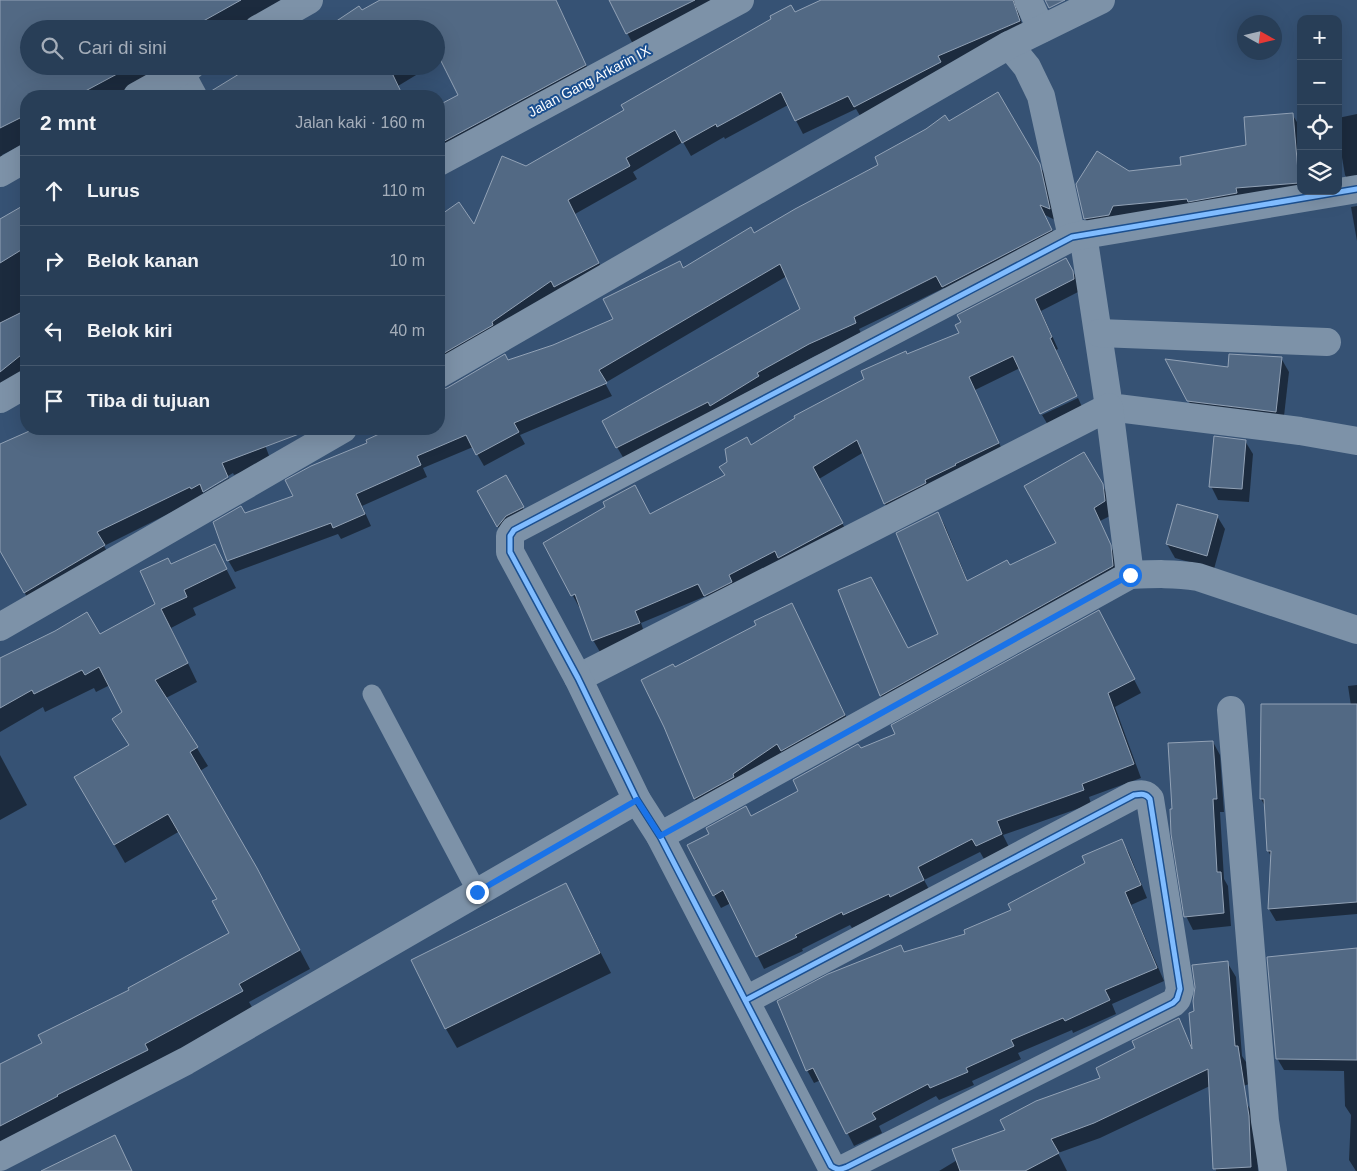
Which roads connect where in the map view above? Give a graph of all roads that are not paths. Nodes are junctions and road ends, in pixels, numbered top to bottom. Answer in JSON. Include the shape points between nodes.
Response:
{"nodes":[{"id":1,"x":309,"y":0,"type":"edge"},
{"id":2,"x":740,"y":0,"type":"edge"},
{"id":3,"x":1028,"y":0,"type":"edge"},
{"id":4,"x":1101,"y":0,"type":"edge"},
{"id":5,"x":274,"y":20,"type":"edge"},
{"id":6,"x":1041,"y":29,"type":"junction"},
{"id":7,"x":1009,"y":45,"type":"junction"},
{"id":8,"x":174,"y":75,"type":"edge"},
{"id":9,"x":187,"y":75,"type":"edge"},
{"id":10,"x":148,"y":90,"type":"edge"},
{"id":11,"x":191,"y":90,"type":"edge"},
{"id":12,"x":445,"y":159,"type":"edge"},
{"id":13,"x":20,"y":161,"type":"edge"},
{"id":14,"x":0,"y":173,"type":"edge"},
{"id":15,"x":1357,"y":189,"type":"edge"},
{"id":16,"x":1078,"y":236,"type":"junction"},
{"id":17,"x":1098,"y":333,"type":"junction"},
{"id":18,"x":1327,"y":342,"type":"dead end"},
{"id":19,"x":445,"y":371,"type":"edge"},
{"id":20,"x":20,"y":387,"type":"edge"},
{"id":21,"x":0,"y":398,"type":"edge"},
{"id":22,"x":1110,"y":407,"type":"junction"},
{"id":23,"x":334,"y":435,"type":"edge"},
{"id":24,"x":1357,"y":441,"type":"edge"},
{"id":25,"x":1130,"y":575,"type":"junction"},
{"id":26,"x":0,"y":627,"type":"edge"},
{"id":27,"x":1357,"y":630,"type":"edge"},
{"id":28,"x":578,"y":678,"type":"junction"},
{"id":29,"x":372,"y":694,"type":"dead end"},
{"id":30,"x":1231,"y":710,"type":"dead end"},
{"id":31,"x":637,"y":800,"type":"junction"},
{"id":32,"x":660,"y":836,"type":"junction"},
{"id":33,"x":477,"y":892,"type":"junction"},
{"id":34,"x":746,"y":1000,"type":"junction"},
{"id":35,"x":0,"y":1157,"type":"edge"},
{"id":36,"x":1273,"y":1171,"type":"edge"}],
"edges":[{"from":1,"to":5,"type":"street"},
{"from":2,"to":12,"type":"street","name":"Jalan Gang Arkarin IX"},
{"from":3,"to":6,"type":"street"},
{"from":4,"to":6,"type":"street"},
{"from":6,"to":7,"type":"street"},
{"from":7,"to":16,"type":"street","via":[[1027,67],[1042,96]]},
{"from":7,"to":19,"type":"street"},
{"from":8,"to":10,"type":"street"},
{"from":9,"to":11,"type":"street"},
{"from":13,"to":14,"type":"street"},
{"from":15,"to":16,"type":"street"},
{"from":16,"to":17,"type":"street"},
{"from":16,"to":28,"type":"street","via":[[514,530],[510,536],[510,552]]},
{"from":17,"to":18,"type":"street"},
{"from":17,"to":22,"type":"street"},
{"from":20,"to":21,"type":"street"},
{"from":22,"to":24,"type":"street"},
{"from":22,"to":25,"type":"street"},
{"from":22,"to":28,"type":"street"},
{"from":23,"to":26,"type":"street"},
{"from":25,"to":27,"type":"street","via":[[1164,573],[1198,578]]},
{"from":25,"to":32,"type":"street"},
{"from":28,"to":31,"type":"street"},
{"from":29,"to":33,"type":"lane"},
{"from":30,"to":36,"type":"street","via":[[1265,1121]]},
{"from":31,"to":32,"type":"street"},
{"from":31,"to":33,"type":"street"},
{"from":32,"to":34,"type":"street"},
{"from":33,"to":35,"type":"street","via":[[186,1061]]},
{"from":34,"to":34,"type":"street","via":[[831,1166],[840,1170],[847,1168],[1177,999],[1180,989],[1150,800],[1142,794],[1134,795]]}]}
